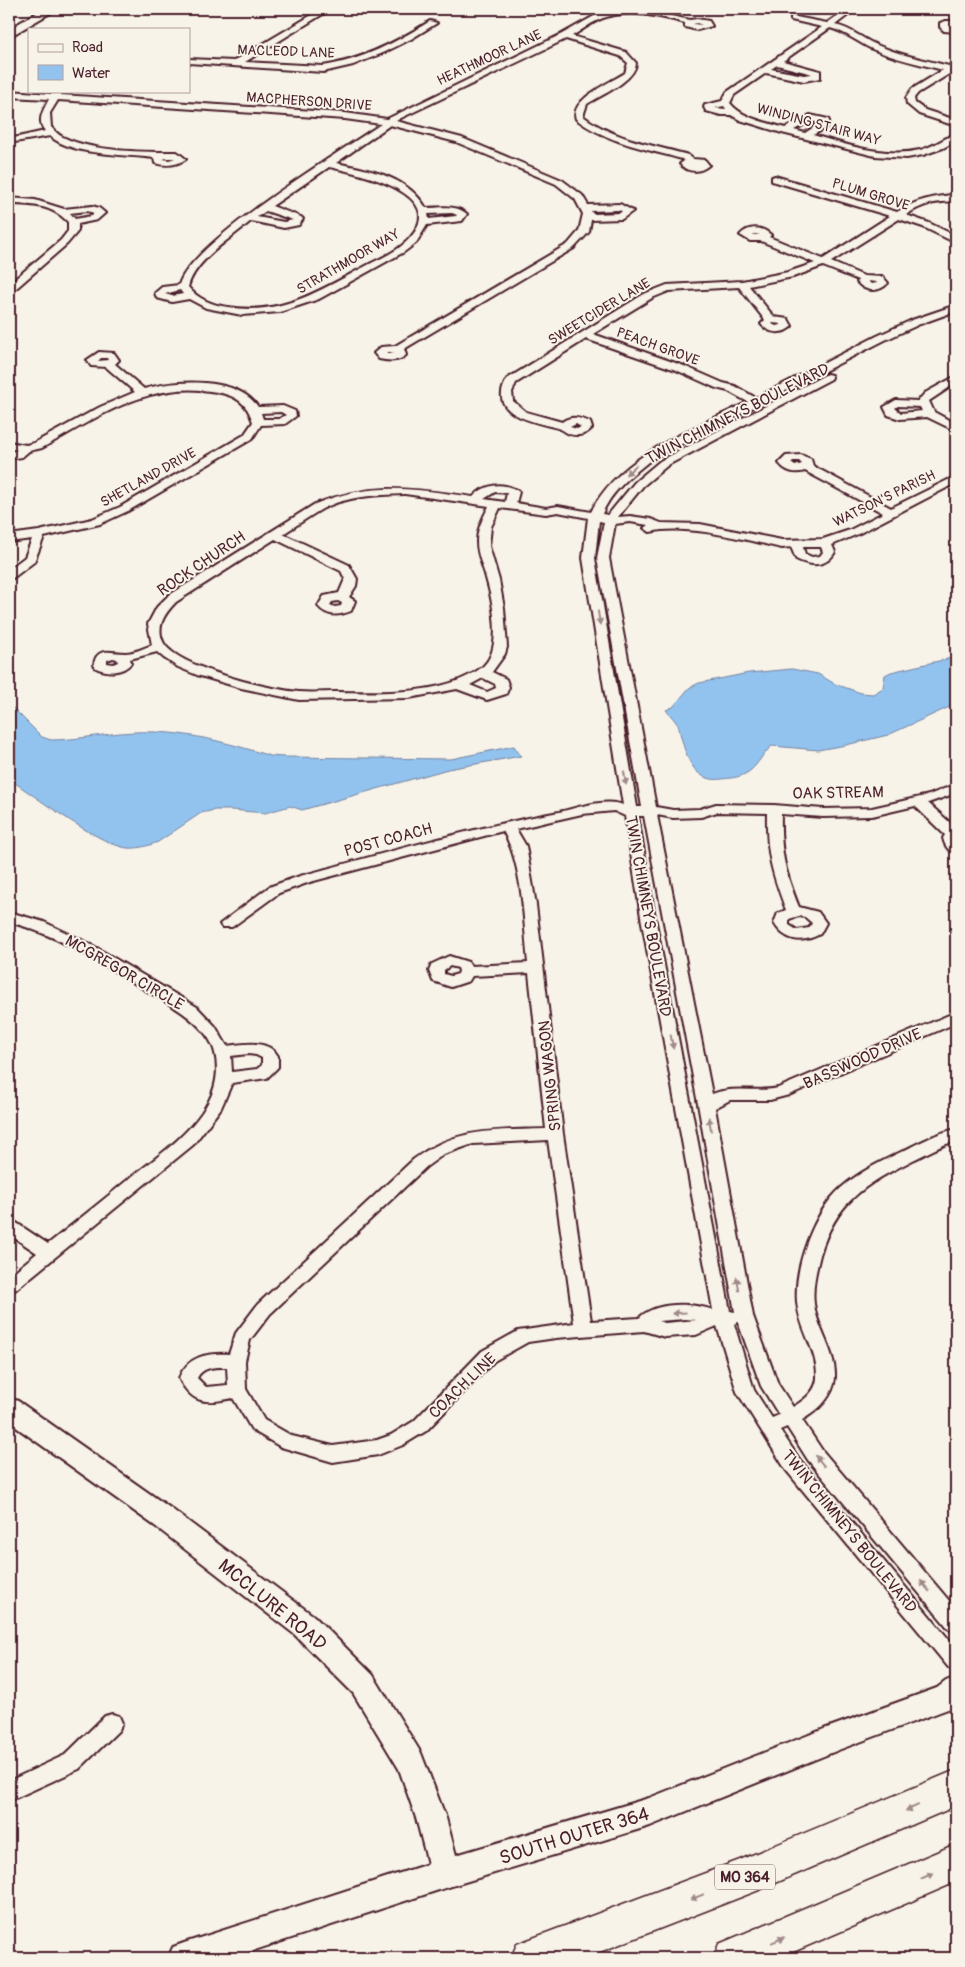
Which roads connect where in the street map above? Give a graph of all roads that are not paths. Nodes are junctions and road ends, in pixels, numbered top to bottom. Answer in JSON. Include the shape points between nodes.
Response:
{"nodes":[{"id":1,"x":51,"y":9,"type":"edge"},
{"id":2,"x":327,"y":9,"type":"edge"},
{"id":3,"x":852,"y":9,"type":"edge"},
{"id":4,"x":794,"y":18,"type":"dead end"},
{"id":5,"x":690,"y":22,"type":"dead end"},
{"id":6,"x":433,"y":23,"type":"dead end"},
{"id":7,"x":956,"y":23,"type":"edge"},
{"id":8,"x":828,"y":25,"type":"junction"},
{"id":9,"x":956,"y":30,"type":"edge"},
{"id":10,"x":9,"y":34,"type":"edge"},
{"id":11,"x":565,"y":36,"type":"junction"},
{"id":12,"x":190,"y":61,"type":"edge"},
{"id":13,"x":776,"y":62,"type":"junction"},
{"id":14,"x":235,"y":64,"type":"junction"},
{"id":15,"x":954,"y":67,"type":"edge"},
{"id":16,"x":763,"y":70,"type":"junction"},
{"id":17,"x":9,"y":94,"type":"edge"},
{"id":18,"x":56,"y":94,"type":"edge"},
{"id":19,"x":726,"y":103,"type":"junction"},
{"id":20,"x":733,"y":112,"type":"junction"},
{"id":21,"x":388,"y":122,"type":"junction"},
{"id":22,"x":956,"y":123,"type":"edge"},
{"id":23,"x":785,"y":131,"type":"junction"},
{"id":24,"x":50,"y":133,"type":"junction"},
{"id":25,"x":806,"y":136,"type":"junction"},
{"id":26,"x":956,"y":138,"type":"edge"},
{"id":27,"x":10,"y":142,"type":"edge"},
{"id":28,"x":160,"y":156,"type":"dead end"},
{"id":29,"x":692,"y":161,"type":"dead end"},
{"id":30,"x":328,"y":164,"type":"junction"},
{"id":31,"x":775,"y":179,"type":"dead end"},
{"id":32,"x":956,"y":198,"type":"edge"},
{"id":33,"x":9,"y":201,"type":"edge"},
{"id":34,"x":264,"y":207,"type":"junction"},
{"id":35,"x":62,"y":212,"type":"junction"},
{"id":36,"x":897,"y":215,"type":"junction"},
{"id":37,"x":249,"y":218,"type":"junction"},
{"id":38,"x":73,"y":222,"type":"junction"},
{"id":39,"x":762,"y":238,"type":"dead end"},
{"id":40,"x":956,"y":240,"type":"edge"},
{"id":41,"x":823,"y":263,"type":"junction"},
{"id":42,"x":864,"y":279,"type":"dead end"},
{"id":43,"x":742,"y":284,"type":"junction"},
{"id":44,"x":184,"y":287,"type":"junction"},
{"id":45,"x":9,"y":289,"type":"edge"},
{"id":46,"x":190,"y":296,"type":"junction"},
{"id":47,"x":956,"y":308,"type":"edge"},
{"id":48,"x":956,"y":317,"type":"edge"},
{"id":49,"x":771,"y":320,"type":"dead end"},
{"id":50,"x":585,"y":335,"type":"junction"},
{"id":51,"x":397,"y":349,"type":"dead end"},
{"id":52,"x":109,"y":364,"type":"dead end"},
{"id":53,"x":956,"y":379,"type":"edge"},
{"id":54,"x":141,"y":392,"type":"junction"},
{"id":55,"x":759,"y":404,"type":"junction"},
{"id":56,"x":924,"y":404,"type":"junction"},
{"id":57,"x":930,"y":414,"type":"junction"},
{"id":58,"x":564,"y":426,"type":"dead end"},
{"id":59,"x":956,"y":428,"type":"edge"},
{"id":60,"x":9,"y":446,"type":"edge"},
{"id":61,"x":24,"y":449,"type":"junction"},
{"id":62,"x":9,"y":456,"type":"edge"},
{"id":63,"x":806,"y":468,"type":"dead end"},
{"id":64,"x":956,"y":479,"type":"edge"},
{"id":65,"x":476,"y":502,"type":"junction"},
{"id":66,"x":496,"y":504,"type":"junction"},
{"id":67,"x":510,"y":506,"type":"junction"},
{"id":68,"x":892,"y":513,"type":"junction"},
{"id":69,"x":592,"y":517,"type":"junction"},
{"id":70,"x":615,"y":520,"type":"junction"},
{"id":71,"x":273,"y":534,"type":"junction"},
{"id":72,"x":39,"y":535,"type":"junction"},
{"id":73,"x":9,"y":538,"type":"edge"},
{"id":74,"x":825,"y":543,"type":"junction"},
{"id":75,"x":796,"y":544,"type":"junction"},
{"id":76,"x":9,"y":575,"type":"edge"},
{"id":77,"x":342,"y":598,"type":"dead end"},
{"id":78,"x":160,"y":647,"type":"junction"},
{"id":79,"x":125,"y":658,"type":"dead end"},
{"id":80,"x":483,"y":673,"type":"junction"},
{"id":81,"x":459,"y":685,"type":"junction"},
{"id":82,"x":956,"y":788,"type":"edge"},
{"id":83,"x":918,"y":802,"type":"junction"},
{"id":84,"x":774,"y":809,"type":"junction"},
{"id":85,"x":654,"y":811,"type":"junction"},
{"id":86,"x":627,"y":812,"type":"junction"},
{"id":87,"x":507,"y":826,"type":"junction"},
{"id":88,"x":955,"y":833,"type":"edge"},
{"id":89,"x":956,"y":849,"type":"edge"},
{"id":90,"x":794,"y":911,"type":"dead end"},
{"id":91,"x":9,"y":917,"type":"edge"},
{"id":92,"x":227,"y":924,"type":"dead end"},
{"id":93,"x":537,"y":968,"type":"junction"},
{"id":94,"x":467,"y":971,"type":"dead end"},
{"id":95,"x":956,"y":1017,"type":"edge"},
{"id":96,"x":223,"y":1052,"type":"junction"},
{"id":97,"x":225,"y":1078,"type":"junction"},
{"id":98,"x":708,"y":1103,"type":"junction"},
{"id":99,"x":684,"y":1105,"type":"junction"},
{"id":100,"x":555,"y":1134,"type":"junction"},
{"id":101,"x":956,"y":1135,"type":"edge"},
{"id":102,"x":9,"y":1226,"type":"edge"},
{"id":103,"x":48,"y":1252,"type":"junction"},
{"id":104,"x":9,"y":1285,"type":"edge"},
{"id":105,"x":744,"y":1316,"type":"junction"},
{"id":106,"x":719,"y":1319,"type":"junction"},
{"id":107,"x":584,"y":1330,"type":"junction"},
{"id":108,"x":236,"y":1361,"type":"junction"},
{"id":109,"x":238,"y":1390,"type":"junction"},
{"id":110,"x":9,"y":1408,"type":"edge"},
{"id":111,"x":790,"y":1417,"type":"junction"},
{"id":112,"x":769,"y":1427,"type":"junction"},
{"id":113,"x":956,"y":1623,"type":"edge"},
{"id":114,"x":956,"y":1662,"type":"edge"},
{"id":115,"x":956,"y":1690,"type":"edge"},
{"id":116,"x":112,"y":1723,"type":"dead end"},
{"id":117,"x":956,"y":1788,"type":"edge"},
{"id":118,"x":9,"y":1791,"type":"edge"},
{"id":119,"x":956,"y":1863,"type":"edge"},
{"id":120,"x":445,"y":1873,"type":"junction"},
{"id":121,"x":184,"y":1958,"type":"edge"},
{"id":122,"x":531,"y":1958,"type":"edge"},
{"id":123,"x":733,"y":1958,"type":"edge"}],
"edges":[{"from":1,"to":10,"type":"street"},
{"from":2,"to":14,"type":"street"},
{"from":3,"to":8,"type":"street","name":"WINDING STAIR WAY"},
{"from":4,"to":8,"type":"street"},
{"from":5,"to":11,"type":"street","name":"HEATHMOOR LANE","via":[[643,12],[618,12],[599,17]]},
{"from":6,"to":14,"type":"street","name":"MACLEOD LANE","via":[[340,67]]},
{"from":7,"to":9,"type":"street","via":[[943,26]]},
{"from":8,"to":13,"type":"street","name":"WINDING STAIR WAY"},
{"from":8,"to":15,"type":"street","via":[[894,55]]},
{"from":11,"to":21,"type":"street","name":"HEATHMOOR LANE"},
{"from":11,"to":29,"type":"street","via":[[623,54],[631,58],[633,64],[628,75],[584,103],[575,112],[579,117],[590,127],[685,156]]},
{"from":12,"to":14,"type":"street","name":"MACLEOD LANE"},
{"from":13,"to":16,"type":"street","name":"WINDING STAIR WAY"},
{"from":13,"to":16,"type":"street","via":[[812,71],[817,76],[804,78]]},
{"from":15,"to":22,"type":"street","via":[[915,91],[910,98],[911,104],[922,112]]},
{"from":16,"to":19,"type":"street","name":"WINDING STAIR WAY","via":[[730,94]]},
{"from":17,"to":18,"type":"street","name":"MACPHERSON DRIVE"},
{"from":18,"to":21,"type":"street","name":"MACPHERSON DRIVE"},
{"from":18,"to":24,"type":"street","via":[[44,116],[45,127]]},
{"from":19,"to":20,"type":"street","name":"WINDING STAIR WAY"},
{"from":19,"to":20,"type":"street","name":"WINDING STAIR WAY","via":[[708,107],[709,110]]},
{"from":20,"to":23,"type":"street","name":"WINDING STAIR WAY"},
{"from":21,"to":30,"type":"street"},
{"from":21,"to":51,"type":"street","name":"MACPHERSON DRIVE","via":[[459,140],[559,182],[580,197],[586,212],[584,232],[571,246]]},
{"from":23,"to":25,"type":"street","name":"WINDING STAIR WAY"},
{"from":23,"to":25,"type":"street","via":[[810,118],[825,121],[823,126]]},
{"from":24,"to":27,"type":"street"},
{"from":24,"to":28,"type":"street","via":[[66,143],[84,148]]},
{"from":25,"to":26,"type":"street","name":"WINDING STAIR WAY","via":[[862,152],[901,156],[936,149]]},
{"from":30,"to":34,"type":"street"},
{"from":30,"to":46,"type":"street","name":"STRATHMOOR WAY","via":[[378,176],[410,193],[423,216],[423,226],[416,237],[398,251],[306,302],[275,311],[236,312],[201,303]]},
{"from":31,"to":36,"type":"street","name":"PLUM GROVE"},
{"from":32,"to":36,"type":"street","name":"SWEETCIDER LANE","via":[[925,201]]},
{"from":33,"to":35,"type":"street","via":[[49,206]]},
{"from":34,"to":37,"type":"street"},
{"from":34,"to":37,"type":"street","via":[[298,219],[296,223],[284,226]]},
{"from":35,"to":38,"type":"street"},
{"from":35,"to":38,"type":"street","via":[[93,208],[100,213],[94,218]]},
{"from":36,"to":40,"type":"street","name":"PLUM GROVE"},
{"from":36,"to":41,"type":"street","name":"SWEETCIDER LANE"},
{"from":37,"to":44,"type":"street","via":[[198,262],[186,276]]},
{"from":38,"to":45,"type":"street","via":[[73,231],[64,242]]},
{"from":39,"to":41,"type":"street"},
{"from":41,"to":42,"type":"street"},
{"from":41,"to":43,"type":"street","name":"SWEETCIDER LANE","via":[[790,275]]},
{"from":43,"to":49,"type":"street"},
{"from":43,"to":50,"type":"street","name":"SWEETCIDER LANE","via":[[661,290]]},
{"from":44,"to":46,"type":"street"},
{"from":44,"to":46,"type":"street","name":"STRATHMOOR WAY","via":[[160,293],[172,299]]},
{"from":47,"to":55,"type":"street","name":"TWIN CHIMNEYS BOULEVARD","via":[[881,338]]},
{"from":48,"to":55,"type":"street","name":"TWIN CHIMNEYS BOULEVARD","via":[[927,327]]},
{"from":50,"to":55,"type":"street","name":"PEACH GROVE","via":[[680,368],[742,400]]},
{"from":50,"to":58,"type":"street","name":"SWEETCIDER LANE","via":[[513,378],[506,388],[507,399],[514,409],[536,421]]},
{"from":52,"to":54,"type":"street"},
{"from":53,"to":56,"type":"street","via":[[929,395]]},
{"from":54,"to":61,"type":"street","name":"SHETLAND DRIVE","via":[[38,446]]},
{"from":54,"to":72,"type":"street","name":"SHETLAND DRIVE","via":[[169,386],[220,388],[241,395],[250,402],[257,416],[248,437],[124,510],[96,522]]},
{"from":55,"to":69,"type":"street","name":"TWIN CHIMNEYS BOULEVARD","one_way":true,"via":[[648,457],[614,488]]},
{"from":55,"to":70,"type":"street","name":"TWIN CHIMNEYS BOULEVARD","via":[[664,463],[639,484]]},
{"from":56,"to":57,"type":"street"},
{"from":56,"to":57,"type":"street","via":[[896,403],[889,407],[892,413],[900,416]]},
{"from":57,"to":59,"type":"street"},
{"from":60,"to":61,"type":"street"},
{"from":61,"to":62,"type":"street","name":"SHETLAND DRIVE","via":[[21,454]]},
{"from":63,"to":68,"type":"street"},
{"from":64,"to":68,"type":"street","name":"WATSON'S PARISH"},
{"from":65,"to":66,"type":"street","name":"ROCK CHURCH"},
{"from":65,"to":67,"type":"street","via":[[490,489],[501,488],[513,492]]},
{"from":65,"to":71,"type":"street","name":"ROCK CHURCH","via":[[405,492],[372,492],[318,506]]},
{"from":66,"to":67,"type":"street","name":"ROCK CHURCH"},
{"from":66,"to":80,"type":"street","via":[[481,536],[493,579],[500,650],[490,668]]},
{"from":67,"to":69,"type":"street","name":"ROCK CHURCH","via":[[546,511],[553,516]]},
{"from":68,"to":74,"type":"street","name":"WATSON'S PARISH"},
{"from":69,"to":70,"type":"street","name":"WATSON'S PARISH"},
{"from":69,"to":86,"type":"street","name":"TWIN CHIMNEYS BOULEVARD","one_way":true,"via":[[589,558]]},
{"from":70,"to":75,"type":"street","name":"WATSON'S PARISH","via":[[641,528],[700,528]]},
{"from":70,"to":85,"type":"street","name":"TWIN CHIMNEYS BOULEVARD","via":[[603,558]]},
{"from":71,"to":77,"type":"street","via":[[345,568],[352,580]]},
{"from":71,"to":78,"type":"street","name":"ROCK CHURCH","via":[[172,599],[154,624]]},
{"from":72,"to":73,"type":"street","name":"SHETLAND DRIVE"},
{"from":72,"to":76,"type":"street","via":[[30,559]]},
{"from":74,"to":75,"type":"street","name":"WATSON'S PARISH"},
{"from":74,"to":75,"type":"street","name":"WATSON'S PARISH","via":[[829,552],[821,561],[800,556]]},
{"from":78,"to":79,"type":"street"},
{"from":78,"to":81,"type":"street","via":[[180,663],[196,670],[299,696],[433,692]]},
{"from":80,"to":81,"type":"street"},
{"from":80,"to":81,"type":"street","via":[[501,682],[501,692],[487,696]]},
{"from":82,"to":83,"type":"street","name":"OAK STREAM"},
{"from":83,"to":84,"type":"street","name":"OAK STREAM","via":[[872,812],[822,813]]},
{"from":83,"to":88,"type":"street"},
{"from":84,"to":85,"type":"street","name":"OAK STREAM","via":[[716,808],[701,813],[673,814]]},
{"from":84,"to":90,"type":"street","via":[[773,842],[781,879]]},
{"from":85,"to":86,"type":"street","name":"OAK STREAM"},
{"from":85,"to":98,"type":"street","name":"TWIN CHIMNEYS BOULEVARD"},
{"from":86,"to":87,"type":"street","name":"POST COACH","via":[[621,816],[584,818],[569,814]]},
{"from":86,"to":99,"type":"street","name":"TWIN CHIMNEYS BOULEVARD","one_way":true},
{"from":87,"to":92,"type":"street","name":"POST COACH","via":[[305,879],[274,890]]},
{"from":87,"to":93,"type":"street","name":"SPRING WAGON","via":[[519,846]]},
{"from":88,"to":89,"type":"street","via":[[950,842]]},
{"from":91,"to":96,"type":"street","name":"MCGREGOR CIRCLE","via":[[39,925],[85,947],[192,1011],[210,1030]]},
{"from":93,"to":94,"type":"street"},
{"from":93,"to":100,"type":"street","name":"SPRING WAGON"},
{"from":95,"to":98,"type":"street","name":"BASSWOOD DRIVE","via":[[762,1100],[723,1106]]},
{"from":96,"to":97,"type":"street","name":"MCGREGOR CIRCLE"},
{"from":96,"to":97,"type":"street","via":[[257,1049],[270,1056],[270,1067],[261,1074]]},
{"from":97,"to":103,"type":"street","name":"MCGREGOR CIRCLE","via":[[214,1104],[187,1140]]},
{"from":98,"to":99,"type":"street","name":"BASSWOOD DRIVE"},
{"from":105,"to":98,"type":"street","name":"TWIN CHIMNEYS BOULEVARD","one_way":true},
{"from":99,"to":106,"type":"street","name":"TWIN CHIMNEYS BOULEVARD"},
{"from":100,"to":107,"type":"street","name":"SPRING WAGON"},
{"from":100,"to":108,"type":"street","name":"COACH LINE","via":[[472,1138],[451,1144],[420,1163],[264,1309],[242,1338]]},
{"from":101,"to":111,"type":"street","via":[[870,1175],[840,1199],[826,1221],[809,1263],[805,1302],[813,1336],[827,1371],[826,1383],[813,1403]]},
{"from":102,"to":103,"type":"street"},
{"from":103,"to":104,"type":"street","name":"MCGREGOR CIRCLE"},
{"from":105,"to":106,"type":"street","name":"COACH LINE"},
{"from":105,"to":111,"type":"street","name":"TWIN CHIMNEYS BOULEVARD","via":[[770,1386]]},
{"from":106,"to":107,"type":"street","name":"COACH LINE","via":[[701,1327],[665,1330],[644,1324]]},
{"from":106,"to":112,"type":"street","name":"TWIN CHIMNEYS BOULEVARD","via":[[746,1392]]},
{"from":107,"to":109,"type":"street","name":"COACH LINE","via":[[524,1336],[488,1356],[420,1426],[378,1447],[333,1454],[288,1442],[258,1425]]},
{"from":108,"to":109,"type":"street","name":"COACH LINE"},
{"from":108,"to":109,"type":"street","via":[[205,1361],[191,1369],[188,1378],[191,1387],[199,1393]]},
{"from":110,"to":120,"type":"street","name":"MCCLURE ROAD","via":[[164,1518],[304,1624],[363,1684],[411,1763],[431,1818]]},
{"from":111,"to":112,"type":"street"},
{"from":113,"to":111,"type":"street","name":"TWIN CHIMNEYS BOULEVARD","one_way":true,"via":[[816,1455]]},
{"from":112,"to":114,"type":"street","name":"TWIN CHIMNEYS BOULEVARD","via":[[793,1465]]},
{"from":115,"to":120,"type":"street","name":"SOUTH OUTER 364","via":[[947,1697],[834,1738],[650,1812]]},
{"from":116,"to":118,"type":"street","via":[[72,1762]]},
{"from":117,"to":122,"type":"highway","number":"MO 364","one_way":true,"via":[[692,1899]]},
{"from":123,"to":119,"type":"highway","one_way":true},
{"from":120,"to":121,"type":"street","name":"SOUTH OUTER 364"}]}
